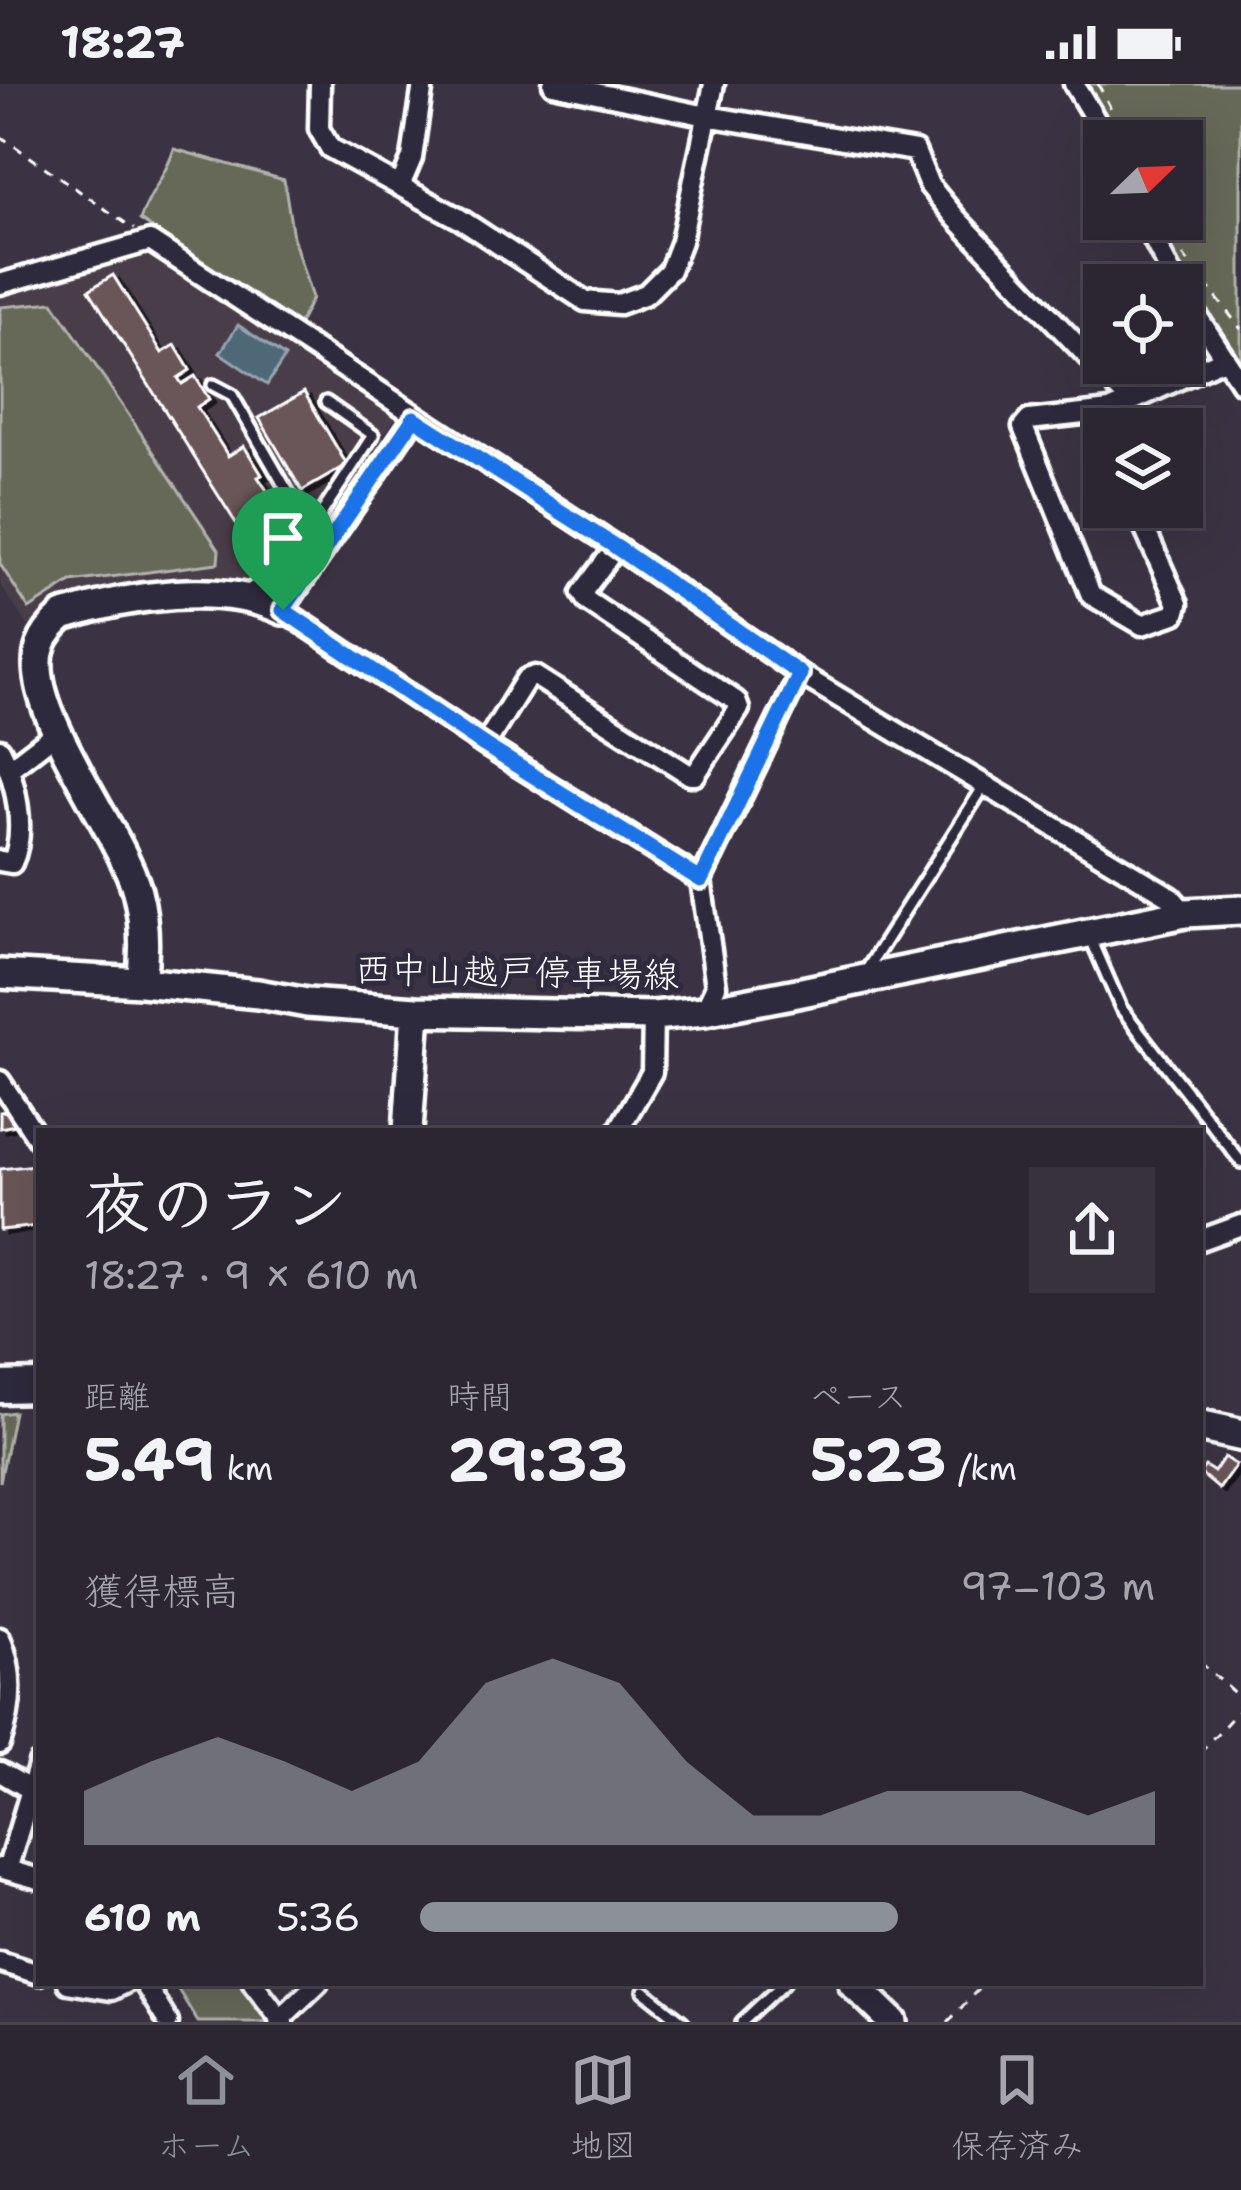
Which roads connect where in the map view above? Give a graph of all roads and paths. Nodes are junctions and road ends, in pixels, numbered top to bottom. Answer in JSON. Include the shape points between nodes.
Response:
{"nodes":[{"id":1,"x":320,"y":84,"type":"edge"},
{"id":2,"x":423,"y":84,"type":"edge"},
{"id":3,"x":714,"y":84,"type":"edge"},
{"id":4,"x":1074,"y":84,"type":"edge"},
{"id":5,"x":1098,"y":84,"type":"edge"},
{"id":6,"x":562,"y":85,"type":"edge"},
{"id":7,"x":606,"y":89,"type":"edge"},
{"id":8,"x":707,"y":116,"type":"junction"},
{"id":9,"x":1095,"y":120,"type":"edge"},
{"id":10,"x":1117,"y":120,"type":"edge"},
{"id":11,"x":0,"y":136,"type":"edge"},
{"id":12,"x":400,"y":186,"type":"junction"},
{"id":13,"x":150,"y":241,"type":"junction"},
{"id":14,"x":1176,"y":248,"type":"dead end"},
{"id":15,"x":0,"y":284,"type":"edge"},
{"id":16,"x":1203,"y":327,"type":"edge"},
{"id":17,"x":1241,"y":329,"type":"edge"},
{"id":18,"x":1223,"y":359,"type":"junction"},
{"id":19,"x":1241,"y":382,"type":"edge"},
{"id":20,"x":213,"y":386,"type":"dead end"},
{"id":21,"x":326,"y":402,"type":"dead end"},
{"id":22,"x":1131,"y":402,"type":"junction"},
{"id":23,"x":1113,"y":408,"type":"edge"},
{"id":24,"x":1083,"y":415,"type":"edge"},
{"id":25,"x":414,"y":418,"type":"junction"},
{"id":26,"x":315,"y":523,"type":"junction"},
{"id":27,"x":1145,"y":528,"type":"edge"},
{"id":28,"x":616,"y":547,"type":"junction"},
{"id":29,"x":241,"y":594,"type":"junction"},
{"id":30,"x":283,"y":610,"type":"junction"},
{"id":31,"x":800,"y":674,"type":"junction"},
{"id":32,"x":57,"y":732,"type":"junction"},
{"id":33,"x":484,"y":745,"type":"junction"},
{"id":34,"x":0,"y":749,"type":"edge"},
{"id":35,"x":9,"y":769,"type":"junction"},
{"id":36,"x":986,"y":783,"type":"junction"},
{"id":37,"x":0,"y":861,"type":"edge"},
{"id":38,"x":701,"y":880,"type":"junction"},
{"id":39,"x":1241,"y":910,"type":"edge"},
{"id":40,"x":1185,"y":913,"type":"junction"},
{"id":41,"x":1089,"y":934,"type":"junction"},
{"id":42,"x":0,"y":974,"type":"edge"},
{"id":43,"x":860,"y":981,"type":"junction"},
{"id":44,"x":141,"y":982,"type":"junction"},
{"id":45,"x":416,"y":1011,"type":"junction"},
{"id":46,"x":704,"y":1011,"type":"junction"},
{"id":47,"x":653,"y":1016,"type":"junction"},
{"id":48,"x":0,"y":1081,"type":"edge"},
{"id":49,"x":408,"y":1128,"type":"edge"},
{"id":50,"x":621,"y":1128,"type":"edge"},
{"id":51,"x":36,"y":1135,"type":"edge"},
{"id":52,"x":1241,"y":1162,"type":"edge"},
{"id":53,"x":1241,"y":1225,"type":"edge"},
{"id":54,"x":1203,"y":1239,"type":"edge"},
{"id":55,"x":36,"y":1386,"type":"edge"},
{"id":56,"x":0,"y":1387,"type":"edge"},
{"id":57,"x":1203,"y":1427,"type":"edge"},
{"id":58,"x":1241,"y":1435,"type":"edge"},
{"id":59,"x":0,"y":1638,"type":"edge"},
{"id":60,"x":1203,"y":1665,"type":"edge"},
{"id":61,"x":1241,"y":1700,"type":"edge"},
{"id":62,"x":1241,"y":1708,"type":"edge"},
{"id":63,"x":0,"y":1744,"type":"edge"},
{"id":64,"x":1203,"y":1749,"type":"edge"},
{"id":65,"x":0,"y":1772,"type":"edge"},
{"id":66,"x":36,"y":1773,"type":"edge"},
{"id":67,"x":31,"y":1790,"type":"junction"},
{"id":68,"x":4,"y":1869,"type":"edge"},
{"id":69,"x":36,"y":1878,"type":"edge"},
{"id":70,"x":0,"y":1962,"type":"edge"},
{"id":71,"x":36,"y":1973,"type":"edge"},
{"id":72,"x":87,"y":1986,"type":"edge"},
{"id":73,"x":119,"y":1986,"type":"edge"},
{"id":74,"x":146,"y":1986,"type":"edge"},
{"id":75,"x":255,"y":1986,"type":"edge"},
{"id":76,"x":315,"y":1986,"type":"edge"},
{"id":77,"x":781,"y":1986,"type":"edge"},
{"id":78,"x":856,"y":1986,"type":"edge"},
{"id":79,"x":981,"y":1986,"type":"edge"},
{"id":80,"x":644,"y":1991,"type":"dead end"},
{"id":81,"x":281,"y":2021,"type":"edge"},
{"id":82,"x":168,"y":2022,"type":"edge"},
{"id":83,"x":682,"y":2022,"type":"edge"},
{"id":84,"x":742,"y":2022,"type":"edge"},
{"id":85,"x":893,"y":2022,"type":"edge"},
{"id":86,"x":948,"y":2022,"type":"edge"}],
"edges":[{"from":1,"to":12,"type":"street","via":[[319,129],[330,148]]},
{"from":2,"to":12,"type":"street"},
{"from":3,"to":8,"type":"street"},
{"from":4,"to":9,"type":"street"},
{"from":5,"to":10,"type":"path"},
{"from":6,"to":7,"type":"street"},
{"from":7,"to":8,"type":"street"},
{"from":8,"to":12,"type":"street","via":[[676,257],[664,280],[628,302],[585,301]]},
{"from":8,"to":22,"type":"street","via":[[915,152],[956,218]]},
{"from":11,"to":13,"type":"path"},
{"from":13,"to":15,"type":"street"},
{"from":13,"to":25,"type":"street"},
{"from":14,"to":17,"type":"path"},
{"from":16,"to":18,"type":"street"},
{"from":18,"to":19,"type":"street"},
{"from":18,"to":22,"type":"street"},
{"from":20,"to":26,"type":"lane","via":[[232,395],[298,511]]},
{"from":21,"to":26,"type":"lane","via":[[373,435]]},
{"from":22,"to":23,"type":"street"},
{"from":24,"to":27,"type":"street","via":[[1023,427],[1091,595],[1142,625],[1175,614],[1178,604]]},
{"from":25,"to":28,"type":"street"},
{"from":25,"to":30,"type":"street"},
{"from":26,"to":29,"type":"lane","via":[[289,562]]},
{"from":28,"to":31,"type":"street"},
{"from":28,"to":33,"type":"street","via":[[582,593],[587,601],[739,709],[695,775],[535,676]]},
{"from":29,"to":30,"type":"main road"},
{"from":29,"to":32,"type":"main road","via":[[130,600],[62,616],[40,646],[38,666]]},
{"from":30,"to":33,"type":"street"},
{"from":31,"to":36,"type":"street"},
{"from":31,"to":38,"type":"street"},
{"from":32,"to":35,"type":"street"},
{"from":32,"to":44,"type":"main road","via":[[137,890],[146,950]]},
{"from":33,"to":38,"type":"street"},
{"from":34,"to":35,"type":"street"},
{"from":35,"to":37,"type":"street","via":[[19,849],[12,863]]},
{"from":36,"to":40,"type":"street"},
{"from":36,"to":43,"type":"lane"},
{"from":38,"to":46,"type":"street","via":[[716,986]]},
{"from":39,"to":40,"type":"main road","name":"西中山越戸停車場線"},
{"from":40,"to":41,"type":"main road","name":"西中山越戸停車場線"},
{"from":41,"to":43,"type":"main road","name":"西中山越戸停車場線"},
{"from":41,"to":52,"type":"lane","via":[[1121,1008]]},
{"from":42,"to":44,"type":"main road","name":"西中山越戸停車場線"},
{"from":43,"to":46,"type":"main road","name":"西中山越戸停車場線"},
{"from":44,"to":45,"type":"main road","name":"西中山越戸停車場線"},
{"from":45,"to":47,"type":"main road","name":"西中山越戸停車場線"},
{"from":45,"to":49,"type":"main road"},
{"from":46,"to":47,"type":"main road","name":"西中山越戸停車場線"},
{"from":47,"to":50,"type":"street","via":[[652,1072]]},
{"from":48,"to":51,"type":"street"},
{"from":53,"to":54,"type":"street"},
{"from":55,"to":56,"type":"main road"},
{"from":57,"to":58,"type":"main road"},
{"from":59,"to":63,"type":"street","via":[[10,1673]]},
{"from":60,"to":61,"type":"path"},
{"from":62,"to":64,"type":"path"},
{"from":65,"to":67,"type":"street"},
{"from":66,"to":67,"type":"street"},
{"from":67,"to":68,"type":"street"},
{"from":68,"to":69,"type":"street"},
{"from":70,"to":71,"type":"street"},
{"from":72,"to":73,"type":"street"},
{"from":74,"to":82,"type":"street"},
{"from":75,"to":81,"type":"street"},
{"from":76,"to":81,"type":"street"},
{"from":77,"to":84,"type":"lane"},
{"from":78,"to":85,"type":"main road"},
{"from":79,"to":86,"type":"path"},
{"from":80,"to":83,"type":"lane"}]}
